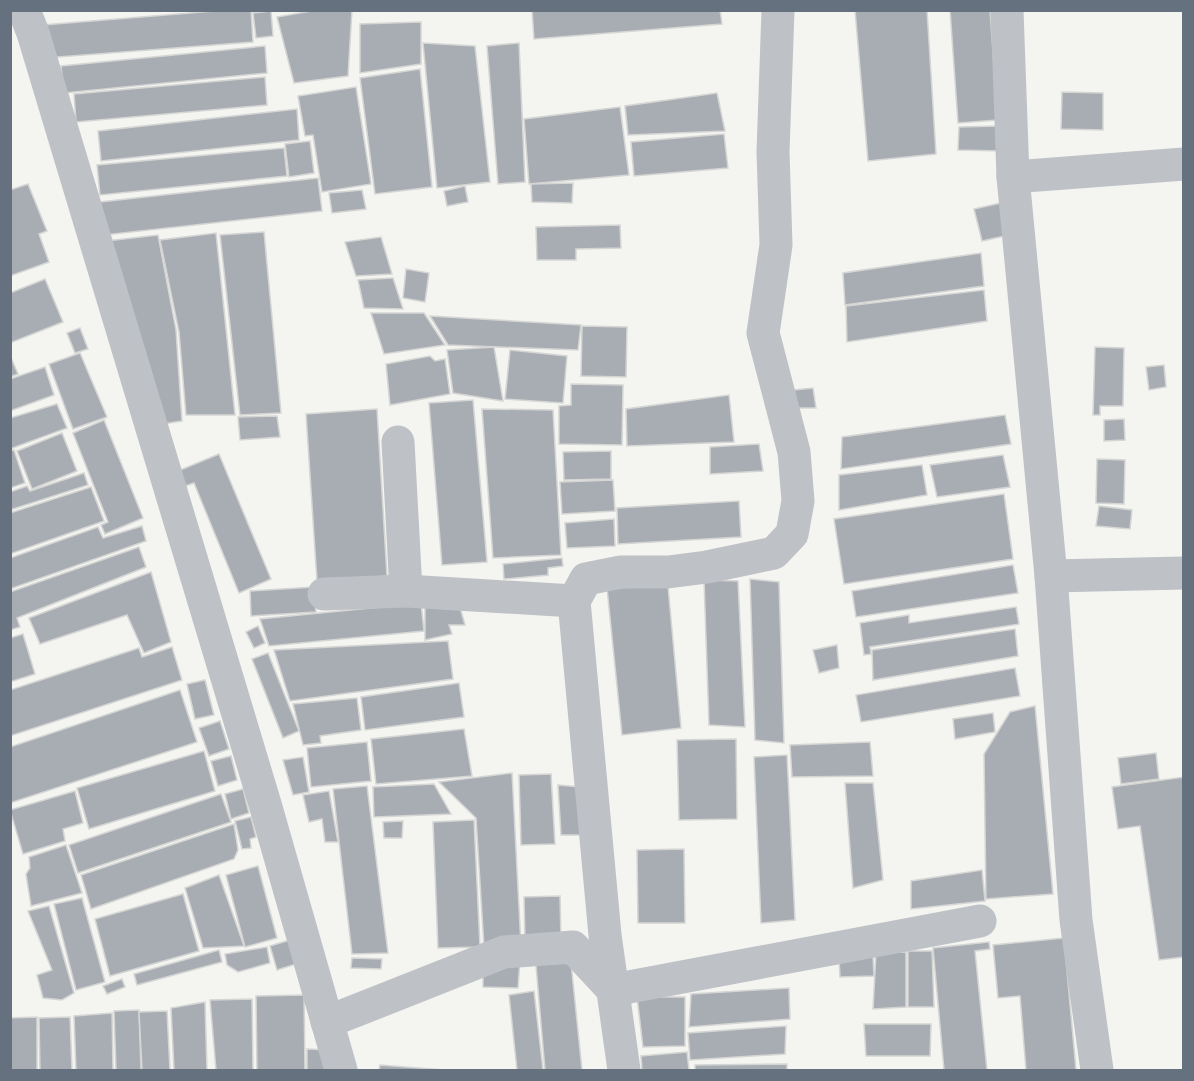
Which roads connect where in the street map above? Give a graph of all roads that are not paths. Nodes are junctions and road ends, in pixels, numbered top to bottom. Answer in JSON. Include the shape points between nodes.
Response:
{"nodes":[{"id":1,"x":24,"y":10,"type":"edge"},
{"id":2,"x":778,"y":10,"type":"edge"},
{"id":3,"x":1007,"y":10,"type":"edge"},
{"id":4,"x":1184,"y":164,"type":"edge"},
{"id":5,"x":1013,"y":177,"type":"junction"},
{"id":6,"x":398,"y":442,"type":"dead end"},
{"id":7,"x":1184,"y":573,"type":"edge"},
{"id":8,"x":1051,"y":576,"type":"junction"},
{"id":9,"x":406,"y":591,"type":"junction"},
{"id":10,"x":324,"y":594,"type":"dead end"},
{"id":11,"x":574,"y":601,"type":"junction"},
{"id":12,"x":980,"y":921,"type":"dead end"},
{"id":13,"x":613,"y":990,"type":"junction"},
{"id":14,"x":327,"y":1022,"type":"junction"},
{"id":15,"x":341,"y":1071,"type":"edge"},
{"id":16,"x":624,"y":1071,"type":"edge"},
{"id":17,"x":1097,"y":1071,"type":"edge"}],
"edges":[{"from":1,"to":14,"type":"street","via":[[265,804]]},
{"from":2,"to":11,"type":"street","via":[[773,152],[776,245],[763,333],[794,452],[798,501],[792,534],[774,553],[707,567],[621,572],[586,579]]},
{"from":3,"to":5,"type":"street"},
{"from":4,"to":5,"type":"street"},
{"from":5,"to":8,"type":"street"},
{"from":6,"to":9,"type":"street"},
{"from":7,"to":8,"type":"street"},
{"from":8,"to":17,"type":"street","via":[[1076,920]]},
{"from":9,"to":10,"type":"street"},
{"from":9,"to":11,"type":"street"},
{"from":11,"to":13,"type":"street"},
{"from":12,"to":13,"type":"street"},
{"from":13,"to":14,"type":"street","via":[[573,946],[528,948],[488,957]]},
{"from":13,"to":16,"type":"street"},
{"from":14,"to":15,"type":"street"}]}
